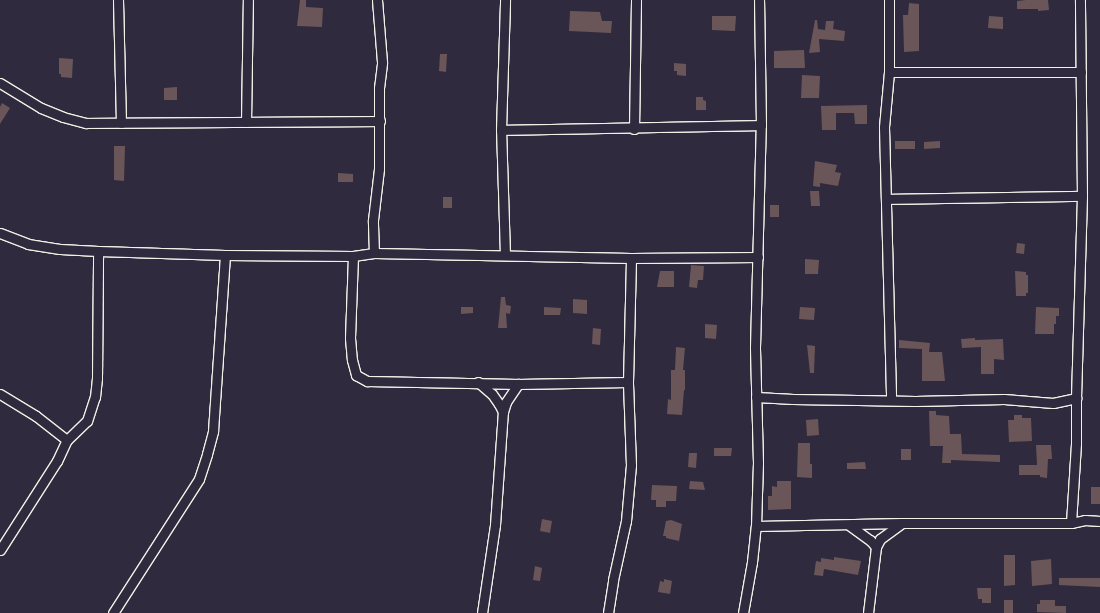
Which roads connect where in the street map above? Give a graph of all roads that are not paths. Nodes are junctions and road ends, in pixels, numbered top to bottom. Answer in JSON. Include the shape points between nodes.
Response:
{"nodes":[{"id":1,"x":118,"y":0,"type":"edge"},
{"id":2,"x":248,"y":0,"type":"edge"},
{"id":3,"x":377,"y":0,"type":"edge"},
{"id":4,"x":505,"y":0,"type":"edge"},
{"id":5,"x":636,"y":0,"type":"edge"},
{"id":6,"x":759,"y":0,"type":"edge"},
{"id":7,"x":889,"y":0,"type":"edge"},
{"id":8,"x":1080,"y":0,"type":"edge"},
{"id":9,"x":888,"y":72,"type":"junction"},
{"id":10,"x":1081,"y":72,"type":"junction"},
{"id":11,"x":0,"y":83,"type":"edge"},
{"id":12,"x":380,"y":121,"type":"junction"},
{"id":13,"x":246,"y":122,"type":"junction"},
{"id":14,"x":121,"y":123,"type":"junction"},
{"id":15,"x":761,"y":125,"type":"junction"},
{"id":16,"x":634,"y":129,"type":"junction"},
{"id":17,"x":501,"y":130,"type":"junction"},
{"id":18,"x":1082,"y":196,"type":"junction"},
{"id":19,"x":886,"y":199,"type":"junction"},
{"id":20,"x":0,"y":233,"type":"edge"},
{"id":21,"x":98,"y":251,"type":"junction"},
{"id":22,"x":374,"y":252,"type":"junction"},
{"id":23,"x":226,"y":255,"type":"junction"},
{"id":24,"x":505,"y":255,"type":"junction"},
{"id":25,"x":354,"y":256,"type":"junction"},
{"id":26,"x":758,"y":257,"type":"junction"},
{"id":27,"x":631,"y":258,"type":"junction"},
{"id":28,"x":478,"y":382,"type":"junction"},
{"id":29,"x":628,"y":382,"type":"junction"},
{"id":30,"x":518,"y":384,"type":"junction"},
{"id":31,"x":0,"y":394,"type":"edge"},
{"id":32,"x":756,"y":397,"type":"junction"},
{"id":33,"x":1076,"y":398,"type":"junction"},
{"id":34,"x":891,"y":400,"type":"junction"},
{"id":35,"x":503,"y":412,"type":"junction"},
{"id":36,"x":68,"y":440,"type":"junction"},
{"id":37,"x":1100,"y":521,"type":"edge"},
{"id":38,"x":902,"y":523,"type":"junction"},
{"id":39,"x":1072,"y":523,"type":"junction"},
{"id":40,"x":849,"y":525,"type":"junction"},
{"id":41,"x":756,"y":526,"type":"junction"},
{"id":42,"x":876,"y":547,"type":"junction"},
{"id":43,"x":0,"y":550,"type":"edge"},
{"id":44,"x":113,"y":613,"type":"edge"},
{"id":45,"x":482,"y":613,"type":"edge"},
{"id":46,"x":608,"y":613,"type":"edge"},
{"id":47,"x":743,"y":613,"type":"edge"},
{"id":48,"x":868,"y":613,"type":"edge"}],
"edges":[{"from":1,"to":14,"type":"street"},
{"from":2,"to":13,"type":"street"},
{"from":3,"to":12,"type":"street","via":[[382,62],[379,88]]},
{"from":4,"to":17,"type":"street"},
{"from":5,"to":16,"type":"street"},
{"from":6,"to":15,"type":"street"},
{"from":7,"to":9,"type":"street"},
{"from":8,"to":10,"type":"street"},
{"from":9,"to":10,"type":"street"},
{"from":9,"to":19,"type":"street","via":[[884,127]]},
{"from":10,"to":18,"type":"street"},
{"from":11,"to":14,"type":"street","via":[[41,108],[63,117],[86,123]]},
{"from":12,"to":13,"type":"street"},
{"from":12,"to":22,"type":"street","via":[[379,169],[373,220]]},
{"from":13,"to":14,"type":"street"},
{"from":15,"to":16,"type":"street"},
{"from":15,"to":26,"type":"street"},
{"from":16,"to":17,"type":"street"},
{"from":17,"to":24,"type":"street"},
{"from":18,"to":19,"type":"street"},
{"from":18,"to":33,"type":"street"},
{"from":19,"to":34,"type":"street"},
{"from":20,"to":21,"type":"street","via":[[28,244]]},
{"from":21,"to":23,"type":"street"},
{"from":21,"to":36,"type":"street","via":[[95,397],[87,421]]},
{"from":22,"to":24,"type":"street"},
{"from":22,"to":25,"type":"street"},
{"from":23,"to":25,"type":"street"},
{"from":23,"to":44,"type":"street","via":[[213,431],[199,479]]},
{"from":24,"to":27,"type":"street"},
{"from":25,"to":28,"type":"street","via":[[350,338],[356,375],[367,382]]},
{"from":26,"to":27,"type":"street"},
{"from":26,"to":32,"type":"street"},
{"from":27,"to":29,"type":"street"},
{"from":28,"to":30,"type":"street"},
{"from":28,"to":35,"type":"street","via":[[492,394]]},
{"from":29,"to":30,"type":"street"},
{"from":29,"to":46,"type":"street","via":[[631,465],[626,521]]},
{"from":30,"to":35,"type":"street"},
{"from":31,"to":36,"type":"street"},
{"from":32,"to":34,"type":"street"},
{"from":32,"to":41,"type":"street"},
{"from":33,"to":34,"type":"street","via":[[1052,403],[1004,399]]},
{"from":33,"to":39,"type":"street"},
{"from":35,"to":45,"type":"street","via":[[495,525]]},
{"from":36,"to":43,"type":"street"},
{"from":37,"to":39,"type":"street","via":[[1085,520]]},
{"from":38,"to":39,"type":"street"},
{"from":38,"to":40,"type":"street"},
{"from":38,"to":42,"type":"street","via":[[880,539]]},
{"from":40,"to":41,"type":"street"},
{"from":40,"to":42,"type":"street"},
{"from":41,"to":47,"type":"street"},
{"from":42,"to":48,"type":"street"}]}
